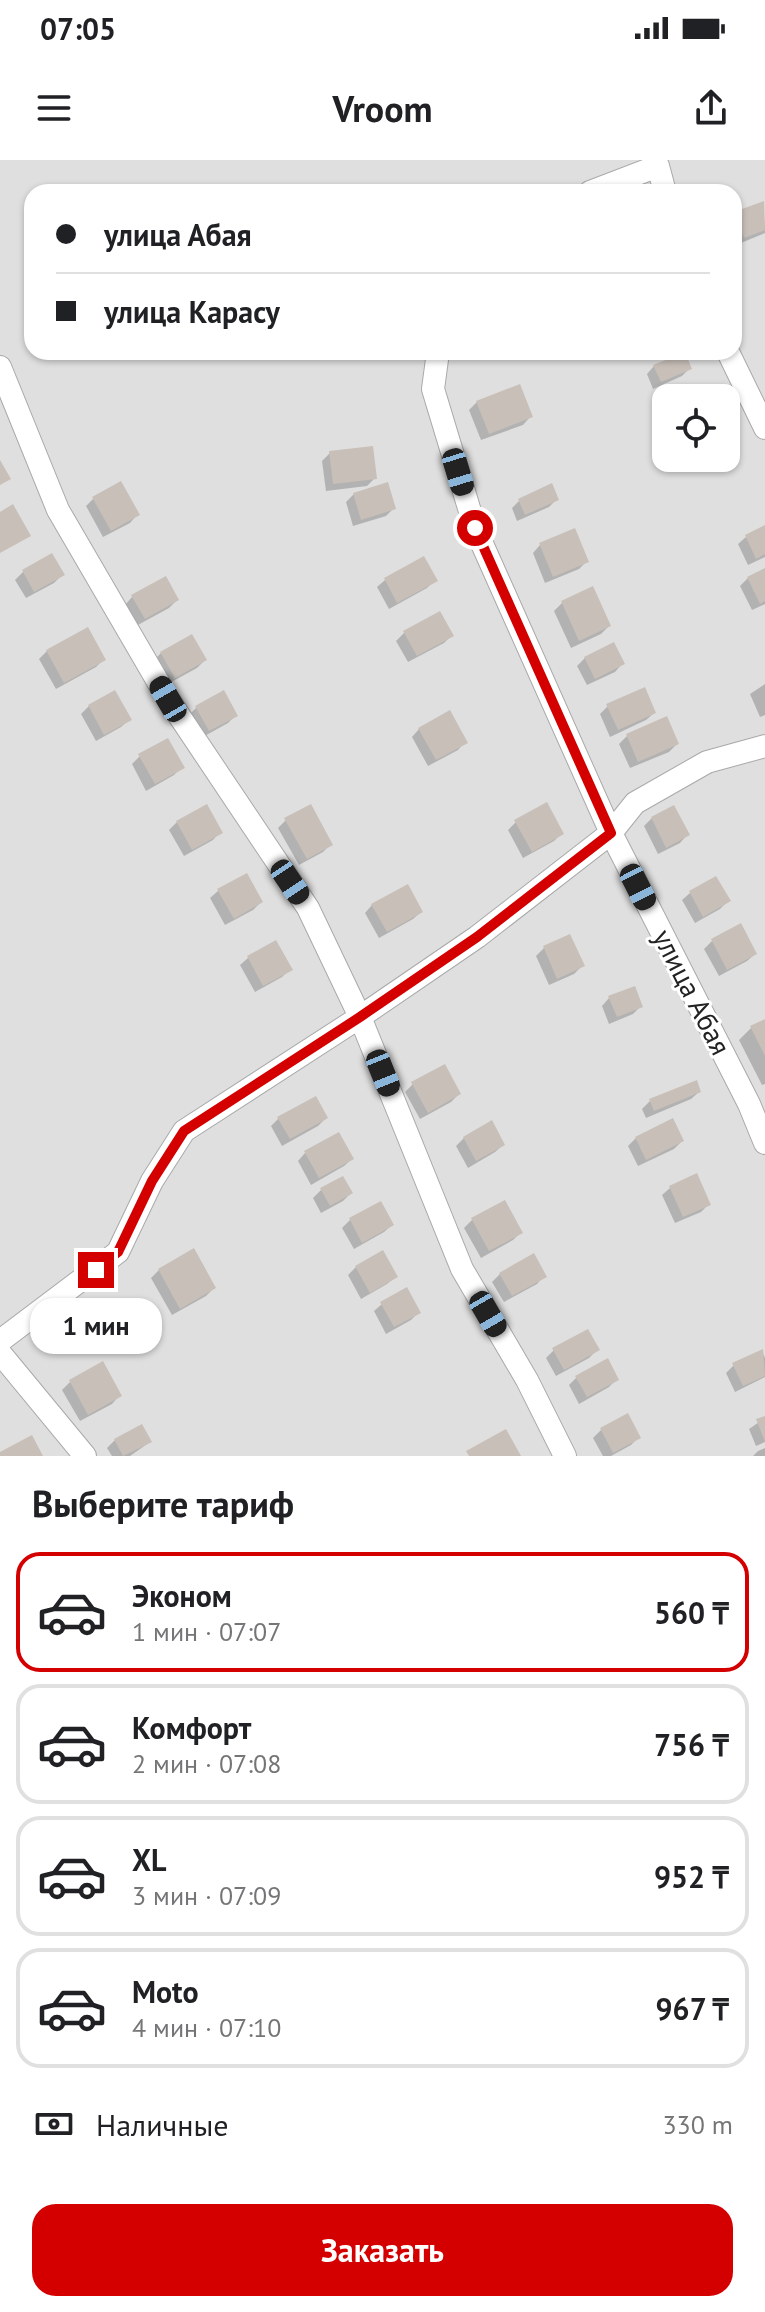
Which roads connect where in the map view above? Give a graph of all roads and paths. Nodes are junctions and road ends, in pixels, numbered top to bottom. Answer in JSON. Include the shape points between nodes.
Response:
{"nodes":[{"id":1,"x":611,"y":184,"type":"edge"},
{"id":2,"x":663,"y":184,"type":"edge"},
{"id":3,"x":437,"y":360,"type":"edge"},
{"id":4,"x":732,"y":360,"type":"edge"},
{"id":5,"x":0,"y":367,"type":"edge"},
{"id":6,"x":765,"y":428,"type":"edge"},
{"id":7,"x":765,"y":746,"type":"edge"},
{"id":8,"x":611,"y":833,"type":"junction"},
{"id":9,"x":360,"y":1017,"type":"junction"},
{"id":10,"x":765,"y":1143,"type":"edge"},
{"id":11,"x":0,"y":1341,"type":"edge"},
{"id":12,"x":0,"y":1353,"type":"edge"},
{"id":13,"x":85,"y":1456,"type":"edge"},
{"id":14,"x":565,"y":1456,"type":"edge"}],
"edges":[{"from":1,"to":2,"type":"street","via":[[658,166]]},
{"from":3,"to":8,"type":"street","name":"улица Абая","via":[[433,389],[475,528]]},
{"from":4,"to":6,"type":"street"},
{"from":5,"to":9,"type":"street","via":[[58,510],[168,699],[308,908]]},
{"from":7,"to":8,"type":"street","via":[[707,762],[635,803]]},
{"from":8,"to":9,"type":"street","via":[[477,937]]},
{"from":8,"to":10,"type":"street","name":"улица Абая"},
{"from":9,"to":11,"type":"street","via":[[184,1131],[152,1181],[118,1252]]},
{"from":9,"to":14,"type":"street","via":[[462,1269]]},
{"from":12,"to":13,"type":"street"}]}
